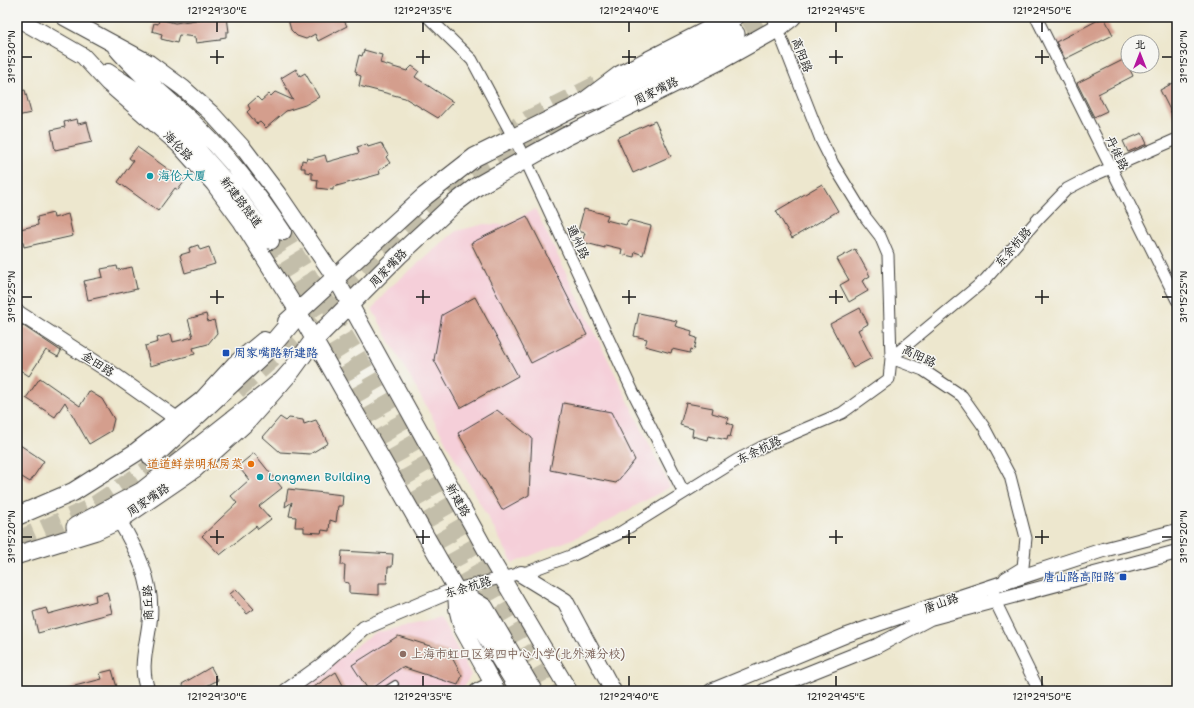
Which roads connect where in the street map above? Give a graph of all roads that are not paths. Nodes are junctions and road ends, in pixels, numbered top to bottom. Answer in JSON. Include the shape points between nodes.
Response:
{"nodes":[{"id":1,"x":64,"y":17,"type":"edge"},
{"id":2,"x":428,"y":17,"type":"edge"},
{"id":3,"x":792,"y":17,"type":"edge"},
{"id":4,"x":1036,"y":17,"type":"edge"},
{"id":5,"x":17,"y":18,"type":"edge"},
{"id":6,"x":775,"y":23,"type":"edge"},
{"id":7,"x":735,"y":25,"type":"edge"},
{"id":8,"x":110,"y":42,"type":"junction"},
{"id":9,"x":83,"y":56,"type":"junction"},
{"id":10,"x":580,"y":105,"type":"joint"},
{"id":11,"x":512,"y":137,"type":"junction"},
{"id":12,"x":1177,"y":139,"type":"edge"},
{"id":13,"x":525,"y":159,"type":"junction"},
{"id":14,"x":1111,"y":169,"type":"junction"},
{"id":15,"x":336,"y":279,"type":"junction"},
{"id":16,"x":1177,"y":300,"type":"edge"},
{"id":17,"x":351,"y":306,"type":"junction"},
{"id":18,"x":17,"y":312,"type":"edge"},
{"id":19,"x":299,"y":313,"type":"junction"},
{"id":20,"x":313,"y":341,"type":"junction"},
{"id":21,"x":891,"y":358,"type":"junction"},
{"id":22,"x":279,"y":384,"type":"junction"},
{"id":23,"x":177,"y":419,"type":"junction"},
{"id":24,"x":152,"y":457,"type":"dead end"},
{"id":25,"x":684,"y":493,"type":"junction"},
{"id":26,"x":17,"y":516,"type":"edge"},
{"id":27,"x":119,"y":520,"type":"junction"},
{"id":28,"x":76,"y":527,"type":"dead end"},
{"id":29,"x":1177,"y":531,"type":"edge"},
{"id":30,"x":1177,"y":552,"type":"edge"},
{"id":31,"x":17,"y":555,"type":"edge"},
{"id":32,"x":521,"y":574,"type":"junction"},
{"id":33,"x":503,"y":578,"type":"junction"},
{"id":34,"x":992,"y":586,"type":"junction"},
{"id":35,"x":456,"y":589,"type":"junction"},
{"id":36,"x":995,"y":601,"type":"junction"},
{"id":37,"x":395,"y":684,"type":"dead end"},
{"id":38,"x":495,"y":687,"type":"edge"},
{"id":39,"x":148,"y":691,"type":"edge"},
{"id":40,"x":286,"y":691,"type":"edge"},
{"id":41,"x":384,"y":691,"type":"edge"},
{"id":42,"x":478,"y":691,"type":"edge"},
{"id":43,"x":519,"y":691,"type":"edge"},
{"id":44,"x":534,"y":691,"type":"edge"},
{"id":45,"x":569,"y":691,"type":"edge"},
{"id":46,"x":613,"y":691,"type":"edge"},
{"id":47,"x":711,"y":691,"type":"edge"},
{"id":48,"x":764,"y":691,"type":"edge"},
{"id":49,"x":1039,"y":691,"type":"edge"}],
"edges":[{"from":1,"to":8,"type":"main road"},
{"from":2,"to":11,"type":"street","name":"通州路","via":[[472,60]]},
{"from":3,"to":6,"type":"main road","name":"周家嘴路"},
{"from":4,"to":14,"type":"street","name":"丹徒路"},
{"from":5,"to":9,"type":"main road","name":"海伦路"},
{"from":6,"to":13,"type":"main road","name":"周家嘴路","via":[[719,61]]},
{"from":6,"to":21,"type":"street","name":"高阳路","via":[[821,140],[866,218],[880,236],[888,255]]},
{"from":7,"to":10,"type":"highway","via":[[613,93]]},
{"from":8,"to":9,"type":"main road","name":"新建路隧道","via":[[142,77],[197,126],[246,180],[277,237],[184,134],[137,91]]},
{"from":8,"to":15,"type":"main road","via":[[149,63],[212,114],[244,149],[278,194]]},
{"from":9,"to":19,"type":"main road","name":"海伦路","via":[[108,83],[178,144],[214,184],[241,221]]},
{"from":10,"to":11,"type":"main road"},
{"from":11,"to":13,"type":"street","name":"通州路"},
{"from":11,"to":15,"type":"main road","via":[[455,171]]},
{"from":12,"to":14,"type":"street","name":"东余杭路"},
{"from":13,"to":17,"type":"main road","name":"周家嘴路","via":[[476,187],[454,204],[399,255]]},
{"from":13,"to":25,"type":"street","name":"通州路","via":[[634,394]]},
{"from":14,"to":16,"type":"street","name":"丹徒路"},
{"from":14,"to":21,"type":"street","name":"东余杭路","via":[[1067,189],[985,280]]},
{"from":15,"to":17,"type":"main road","name":"新建路"},
{"from":15,"to":19,"type":"main road"},
{"from":17,"to":20,"type":"main road","name":"周家嘴路"},
{"from":17,"to":33,"type":"main road","name":"新建路"},
{"from":18,"to":23,"type":"street","name":"金田路","via":[[109,371]]},
{"from":19,"to":20,"type":"main road","name":"海伦路"},
{"from":19,"to":23,"type":"main road","via":[[236,365],[202,401]]},
{"from":19,"to":24,"type":"highway","via":[[271,346]]},
{"from":20,"to":22,"type":"main road","name":"周家嘴路"},
{"from":20,"to":35,"type":"main road"},
{"from":21,"to":25,"type":"street","name":"东余杭路","via":[[889,379],[842,413],[756,451]]},
{"from":21,"to":34,"type":"street","name":"高阳路","via":[[923,370],[962,396],[984,427],[1010,476],[1026,538],[1023,567]]},
{"from":22,"to":27,"type":"main road","name":"周家嘴路","via":[[220,447],[195,468]]},
{"from":22,"to":28,"type":"highway","via":[[142,492]]},
{"from":23,"to":26,"type":"main road","via":[[135,453],[73,492]]},
{"from":25,"to":32,"type":"street","name":"东余杭路","via":[[618,534],[573,555]]},
{"from":27,"to":31,"type":"main road","name":"周家嘴路","via":[[95,531]]},
{"from":27,"to":39,"type":"street","name":"商丘路","via":[[137,552],[148,581],[150,617],[143,665]]},
{"from":29,"to":34,"type":"street","name":"唐山路","via":[[1103,550]]},
{"from":30,"to":36,"type":"street","name":"唐山路"},
{"from":32,"to":33,"type":"street","name":"东余杭路"},
{"from":32,"to":46,"type":"main road","via":[[565,601]]},
{"from":33,"to":35,"type":"street","name":"东余杭路"},
{"from":33,"to":45,"type":"main road","name":"新建路"},
{"from":34,"to":36,"type":"street"},
{"from":34,"to":47,"type":"street","name":"唐山路","via":[[847,635]]},
{"from":35,"to":38,"type":"main road","via":[[462,628]]},
{"from":35,"to":40,"type":"street","name":"东余杭路","via":[[364,628],[322,665]]},
{"from":35,"to":43,"type":"main road"},
{"from":35,"to":44,"type":"main road","via":[[485,607]]},
{"from":36,"to":48,"type":"street","name":"唐山路","via":[[930,618],[877,646]]},
{"from":36,"to":49,"type":"street"},
{"from":37,"to":41,"type":"lane"},
{"from":38,"to":42,"type":"street"}]}
